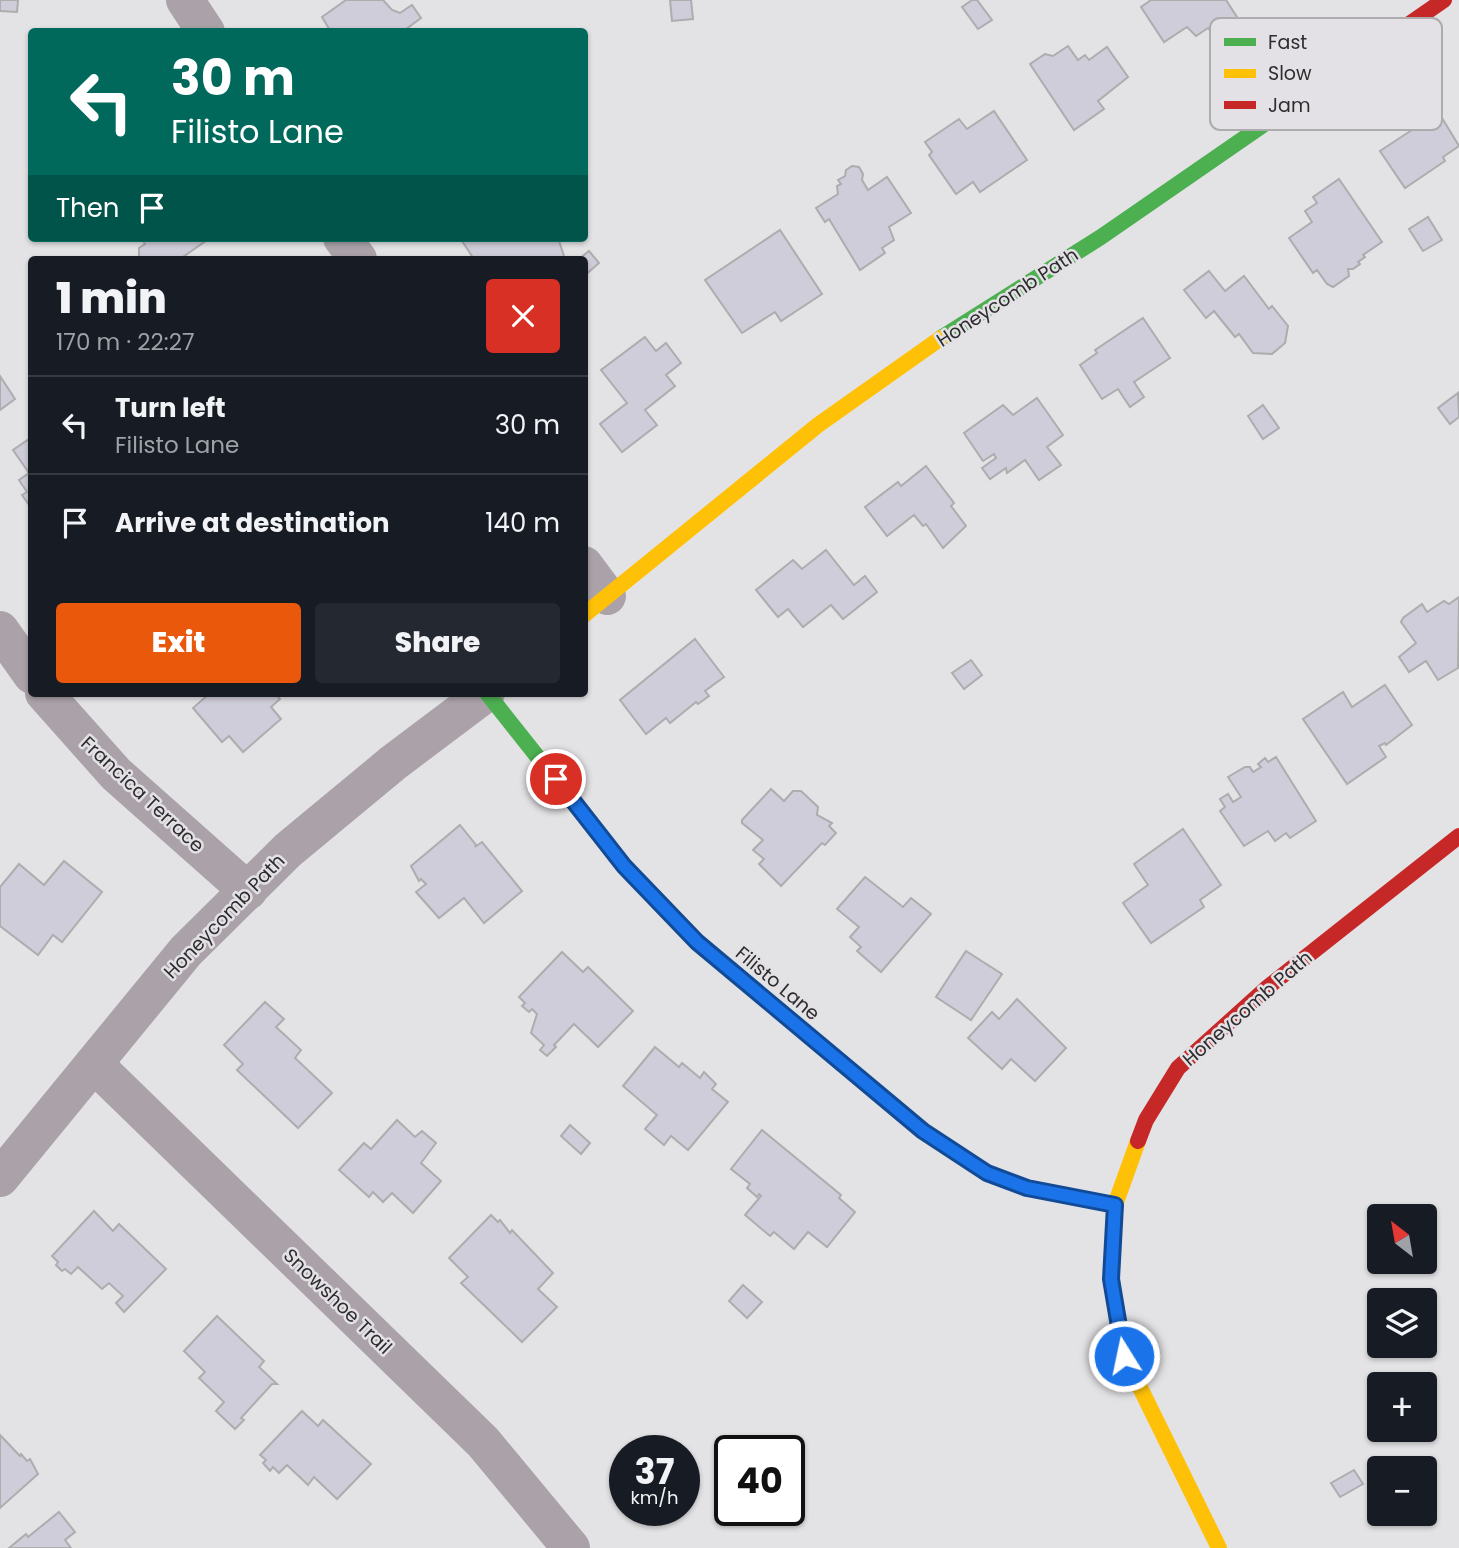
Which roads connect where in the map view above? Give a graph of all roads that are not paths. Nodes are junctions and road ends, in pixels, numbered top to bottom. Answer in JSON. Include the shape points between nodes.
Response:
{"nodes":[{"id":1,"x":185,"y":0,"type":"edge"},
{"id":2,"x":1444,"y":0,"type":"edge"},
{"id":3,"x":1418,"y":18,"type":"edge"},
{"id":4,"x":203,"y":28,"type":"edge"},
{"id":5,"x":1256,"y":130,"type":"edge"},
{"id":6,"x":345,"y":242,"type":"edge"},
{"id":7,"x":356,"y":256,"type":"edge"},
{"id":8,"x":588,"y":578,"type":"edge"},
{"id":9,"x":596,"y":605,"type":"edge"},
{"id":10,"x":0,"y":630,"type":"edge"},
{"id":11,"x":28,"y":669,"type":"edge"},
{"id":12,"x":48,"y":697,"type":"edge"},
{"id":13,"x":481,"y":697,"type":"edge"},
{"id":14,"x":489,"y":697,"type":"edge"},
{"id":15,"x":1459,"y":836,"type":"edge"},
{"id":16,"x":248,"y":891,"type":"junction"},
{"id":17,"x":94,"y":1064,"type":"junction"},
{"id":18,"x":0,"y":1178,"type":"edge"},
{"id":19,"x":1115,"y":1205,"type":"junction"},
{"id":20,"x":570,"y":1548,"type":"edge"},
{"id":21,"x":1219,"y":1548,"type":"edge"}],
"edges":[{"from":1,"to":4,"type":"street"},
{"from":2,"to":3,"type":"street","name":"Honeycomb Path"},
{"from":5,"to":9,"type":"street","name":"Honeycomb Path","via":[[1101,237],[969,319],[818,425]]},
{"from":6,"to":7,"type":"street"},
{"from":8,"to":9,"type":"street"},
{"from":10,"to":11,"type":"street"},
{"from":12,"to":16,"type":"street","name":"Francica Terrace","via":[[116,774]]},
{"from":13,"to":16,"type":"street","name":"Honeycomb Path","via":[[288,850]]},
{"from":14,"to":19,"type":"street","name":"Filisto Lane","via":[[624,866],[697,942],[923,1131],[987,1173],[1027,1188]]},
{"from":15,"to":19,"type":"street","name":"Honeycomb Path","via":[[1268,987],[1178,1068],[1146,1120]]},
{"from":16,"to":17,"type":"street","name":"Honeycomb Path","via":[[186,951]]},
{"from":17,"to":18,"type":"street","name":"Honeycomb Path"},
{"from":17,"to":20,"type":"street","name":"Snowshoe Trail","via":[[483,1442]]},
{"from":19,"to":21,"type":"street","name":"Honeycomb Path","via":[[1111,1279],[1124,1356]]}]}
